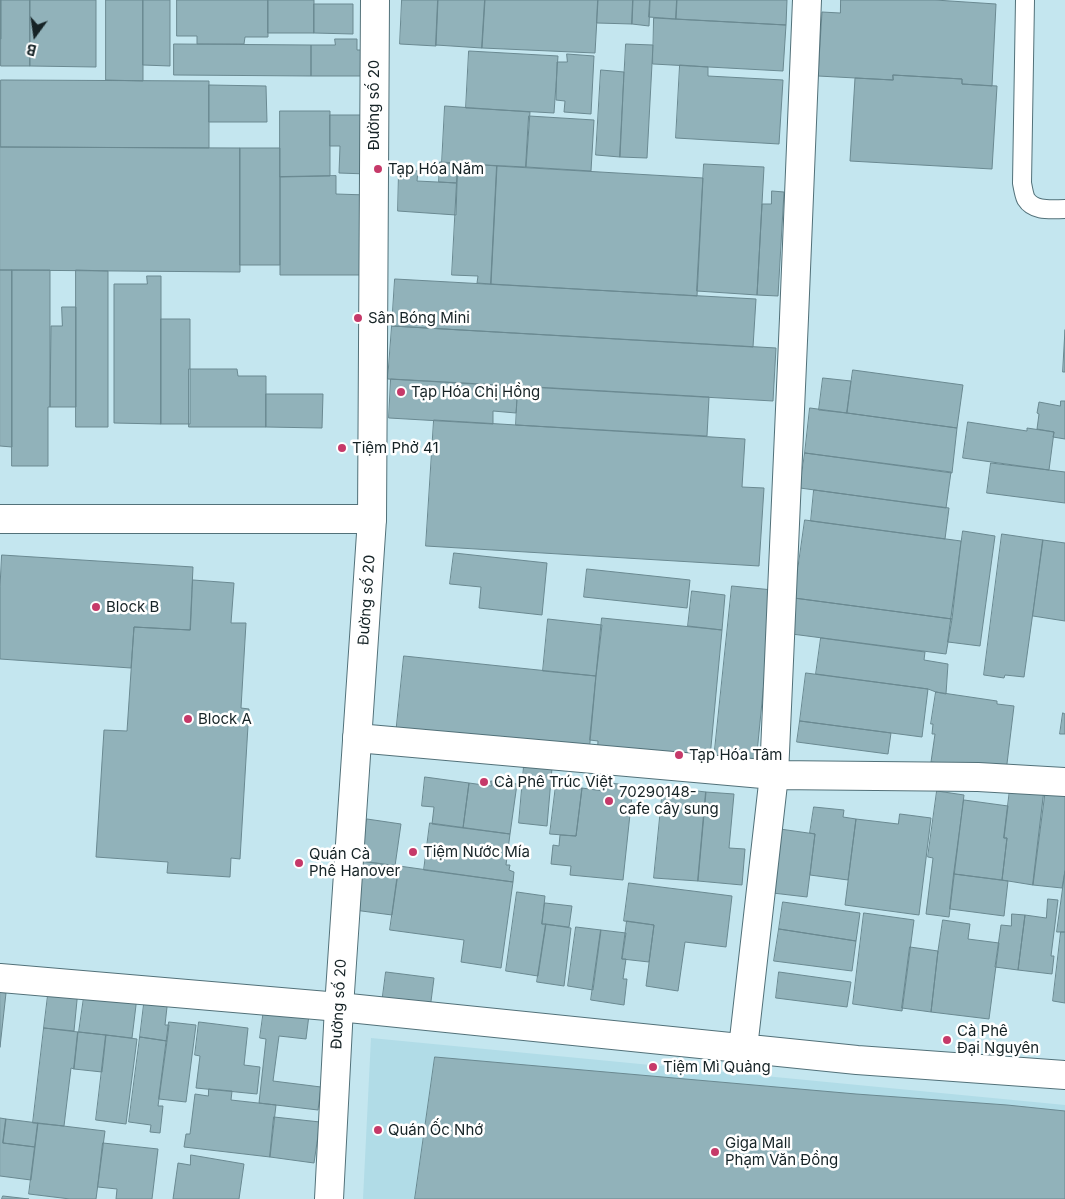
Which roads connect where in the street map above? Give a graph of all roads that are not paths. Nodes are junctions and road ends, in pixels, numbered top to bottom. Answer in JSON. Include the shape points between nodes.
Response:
{"nodes":[{"id":1,"x":375,"y":0,"type":"edge"},
{"id":2,"x":807,"y":0,"type":"edge"},
{"id":3,"x":1025,"y":0,"type":"edge"},
{"id":4,"x":1065,"y":209,"type":"edge"},
{"id":5,"x":0,"y":519,"type":"edge"},
{"id":6,"x":372,"y":519,"type":"junction"},
{"id":7,"x":358,"y":738,"type":"junction"},
{"id":8,"x":774,"y":775,"type":"junction"},
{"id":9,"x":1065,"y":782,"type":"edge"},
{"id":10,"x":0,"y":978,"type":"edge"},
{"id":11,"x":339,"y":1006,"type":"junction"},
{"id":12,"x":743,"y":1048,"type":"junction"},
{"id":13,"x":1065,"y":1075,"type":"edge"},
{"id":14,"x":329,"y":1199,"type":"edge"}],
"edges":[{"from":1,"to":6,"type":"street","name":"Đường số 20"},
{"from":2,"to":8,"type":"street"},
{"from":3,"to":4,"type":"lane","via":[[1022,183],[1026,199],[1032,204],[1041,209]]},
{"from":5,"to":6,"type":"street"},
{"from":6,"to":7,"type":"street","name":"Đường số 20"},
{"from":7,"to":8,"type":"street"},
{"from":7,"to":11,"type":"street","name":"Đường số 20"},
{"from":8,"to":9,"type":"street","via":[[978,777]]},
{"from":8,"to":12,"type":"street"},
{"from":10,"to":11,"type":"street"},
{"from":11,"to":12,"type":"street"},
{"from":11,"to":14,"type":"street","name":"Đường số 20"},
{"from":12,"to":13,"type":"street"}]}
